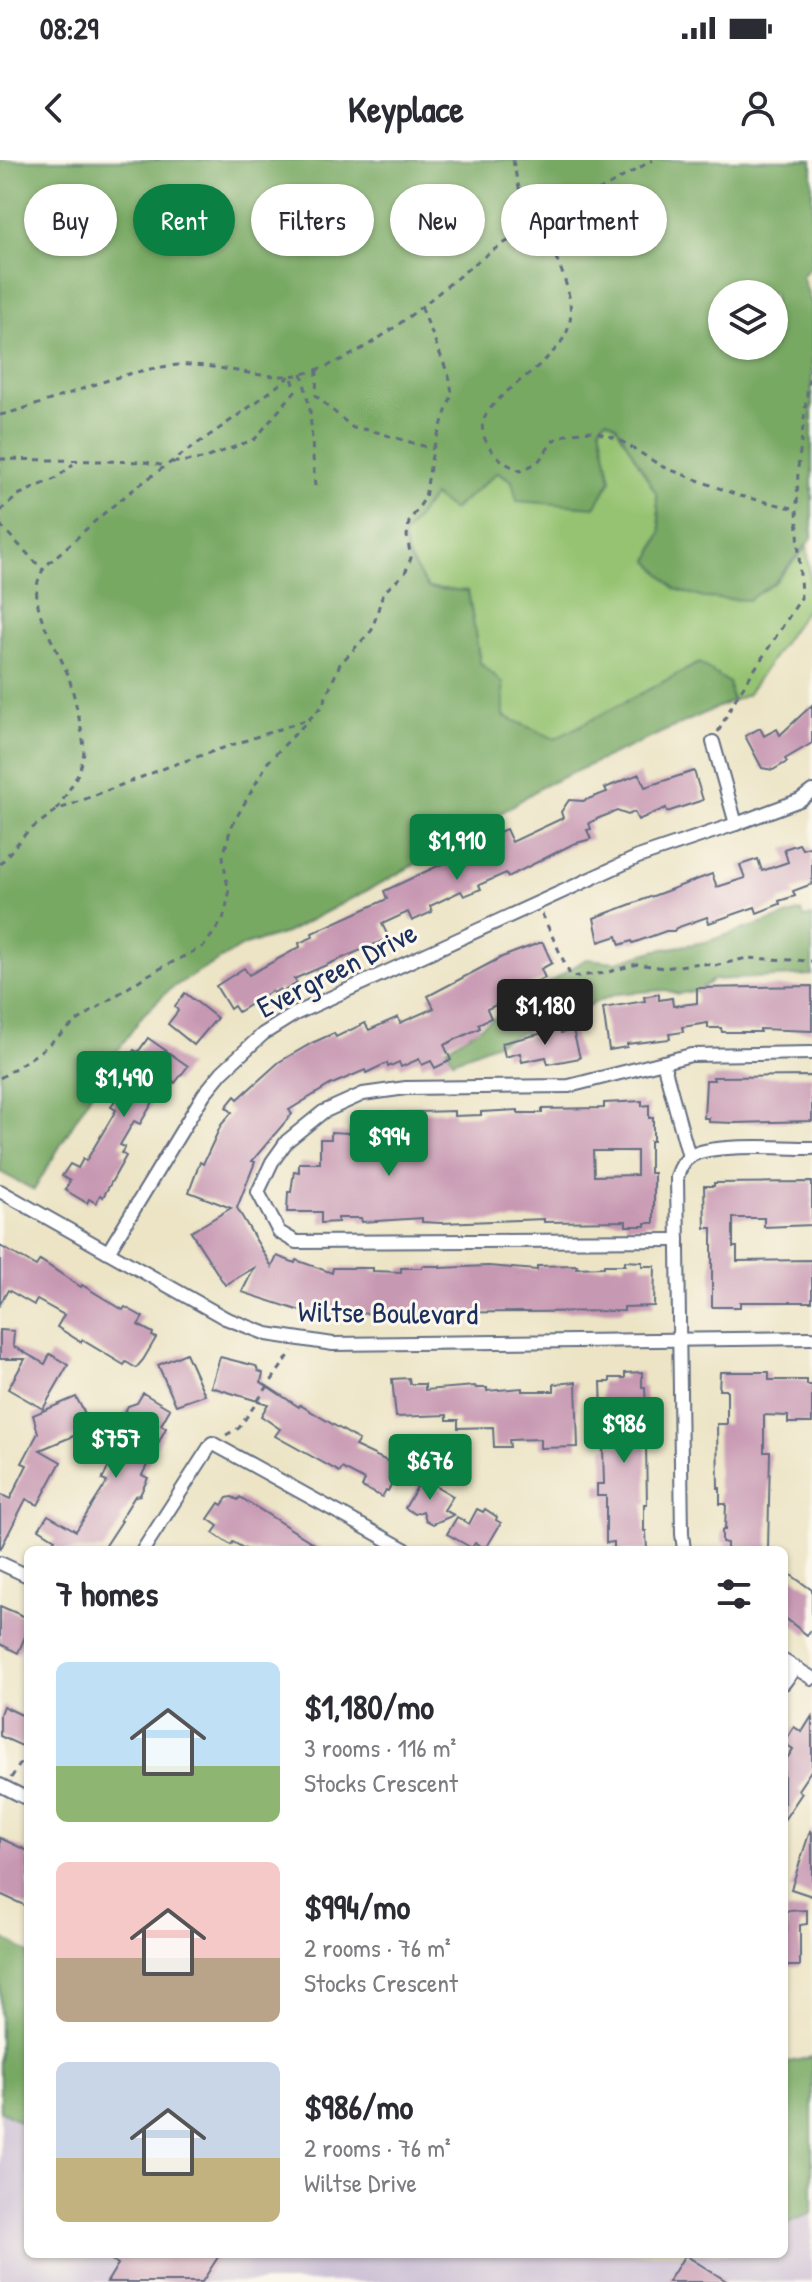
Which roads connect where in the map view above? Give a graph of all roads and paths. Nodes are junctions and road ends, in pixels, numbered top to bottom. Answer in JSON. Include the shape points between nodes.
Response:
{"nodes":[{"id":1,"x":513,"y":160,"type":"edge"},
{"id":2,"x":653,"y":160,"type":"edge"},
{"id":3,"x":520,"y":184,"type":"edge"},
{"id":4,"x":611,"y":184,"type":"edge"},
{"id":5,"x":501,"y":246,"type":"edge"},
{"id":6,"x":554,"y":256,"type":"edge"},
{"id":7,"x":421,"y":306,"type":"junction"},
{"id":8,"x":812,"y":353,"type":"edge"},
{"id":9,"x":317,"y":370,"type":"junction"},
{"id":10,"x":302,"y":373,"type":"junction"},
{"id":11,"x":291,"y":375,"type":"junction"},
{"id":12,"x":0,"y":415,"type":"edge"},
{"id":13,"x":433,"y":449,"type":"junction"},
{"id":14,"x":0,"y":459,"type":"edge"},
{"id":15,"x":75,"y":462,"type":"junction"},
{"id":16,"x":167,"y":464,"type":"junction"},
{"id":17,"x":315,"y":487,"type":"dead end"},
{"id":18,"x":797,"y":509,"type":"junction"},
{"id":19,"x":0,"y":511,"type":"edge"},
{"id":20,"x":0,"y":525,"type":"edge"},
{"id":21,"x":43,"y":570,"type":"junction"},
{"id":22,"x":310,"y":719,"type":"junction"},
{"id":23,"x":713,"y":742,"type":"joint"},
{"id":24,"x":812,"y":791,"type":"edge"},
{"id":25,"x":57,"y":810,"type":"junction"},
{"id":26,"x":736,"y":824,"type":"junction"},
{"id":27,"x":0,"y":864,"type":"edge"},
{"id":28,"x":537,"y":903,"type":"junction"},
{"id":29,"x":812,"y":961,"type":"edge"},
{"id":30,"x":812,"y":1053,"type":"edge"},
{"id":31,"x":663,"y":1062,"type":"junction"},
{"id":32,"x":0,"y":1078,"type":"edge"},
{"id":33,"x":812,"y":1148,"type":"edge"},
{"id":34,"x":689,"y":1157,"type":"junction"},
{"id":35,"x":0,"y":1191,"type":"edge"},
{"id":36,"x":678,"y":1240,"type":"junction"},
{"id":37,"x":108,"y":1252,"type":"junction"},
{"id":38,"x":812,"y":1338,"type":"edge"},
{"id":39,"x":680,"y":1339,"type":"junction"},
{"id":40,"x":299,"y":1340,"type":"junction"},
{"id":41,"x":212,"y":1443,"type":"junction"},
{"id":42,"x":146,"y":1546,"type":"edge"},
{"id":43,"x":399,"y":1546,"type":"edge"},
{"id":44,"x":684,"y":1546,"type":"edge"},
{"id":45,"x":0,"y":1563,"type":"edge"},
{"id":46,"x":24,"y":1574,"type":"edge"},
{"id":47,"x":789,"y":1664,"type":"edge"},
{"id":48,"x":812,"y":1678,"type":"edge"},
{"id":49,"x":24,"y":1757,"type":"edge"},
{"id":50,"x":2,"y":1786,"type":"edge"},
{"id":51,"x":24,"y":1797,"type":"edge"}],
"edges":[{"from":1,"to":3,"type":"path"},
{"from":2,"to":4,"type":"path"},
{"from":5,"to":7,"type":"path"},
{"from":6,"to":18,"type":"path","via":[[565,284],[569,327],[557,348],[483,421],[484,438],[493,453],[521,471],[538,462],[554,440],[593,431],[618,439],[663,467]]},
{"from":7,"to":9,"type":"path","via":[[371,344]]},
{"from":7,"to":13,"type":"path","via":[[452,394]]},
{"from":8,"to":18,"type":"path"},
{"from":9,"to":10,"type":"path"},
{"from":9,"to":13,"type":"path","via":[[316,396],[353,428]]},
{"from":10,"to":11,"type":"path"},
{"from":10,"to":17,"type":"path"},
{"from":11,"to":12,"type":"path","via":[[170,365]]},
{"from":11,"to":16,"type":"path"},
{"from":11,"to":16,"type":"path","via":[[296,390],[255,439],[203,459]]},
{"from":13,"to":22,"type":"path","via":[[425,498],[409,522],[411,558],[405,573],[383,593],[372,630],[340,664],[322,706]]},
{"from":14,"to":15,"type":"path"},
{"from":15,"to":16,"type":"path"},
{"from":15,"to":19,"type":"path"},
{"from":16,"to":21,"type":"path","via":[[111,505]]},
{"from":18,"to":23,"type":"path","via":[[801,598]]},
{"from":20,"to":21,"type":"path"},
{"from":21,"to":25,"type":"path","via":[[38,605],[69,678],[84,750]]},
{"from":22,"to":25,"type":"path"},
{"from":22,"to":32,"type":"path","via":[[268,762],[231,827],[223,857],[229,895],[223,920],[204,946],[146,976]]},
{"from":23,"to":26,"type":"street"},
{"from":24,"to":26,"type":"street","name":"Evergreen Drive"},
{"from":25,"to":27,"type":"path","via":[[27,832]]},
{"from":26,"to":28,"type":"street","name":"Evergreen Drive","via":[[638,857]]},
{"from":28,"to":29,"type":"path","via":[[571,977],[637,964],[664,968],[747,958]]},
{"from":28,"to":37,"type":"street","name":"Evergreen Drive","via":[[295,1014],[255,1041],[204,1094]]},
{"from":30,"to":31,"type":"street","via":[[691,1055]]},
{"from":31,"to":34,"type":"street"},
{"from":31,"to":36,"type":"street","via":[[569,1086],[406,1088],[363,1094],[323,1112],[287,1141],[258,1192],[279,1232],[296,1242]]},
{"from":33,"to":34,"type":"street","via":[[710,1149]]},
{"from":34,"to":36,"type":"street","via":[[677,1177]]},
{"from":35,"to":37,"type":"street","name":"Wiltse Boulevard"},
{"from":36,"to":39,"type":"street"},
{"from":37,"to":40,"type":"street","name":"Wiltse Boulevard","via":[[225,1318]]},
{"from":38,"to":39,"type":"street","name":"Wiltse Boulevard"},
{"from":39,"to":40,"type":"street","name":"Wiltse Boulevard","via":[[333,1344]]},
{"from":39,"to":44,"type":"street"},
{"from":40,"to":41,"type":"path","via":[[239,1428]]},
{"from":41,"to":42,"type":"street"},
{"from":41,"to":43,"type":"street"},
{"from":45,"to":46,"type":"street"},
{"from":47,"to":48,"type":"street"},
{"from":49,"to":50,"type":"path"},
{"from":50,"to":51,"type":"street"}]}
